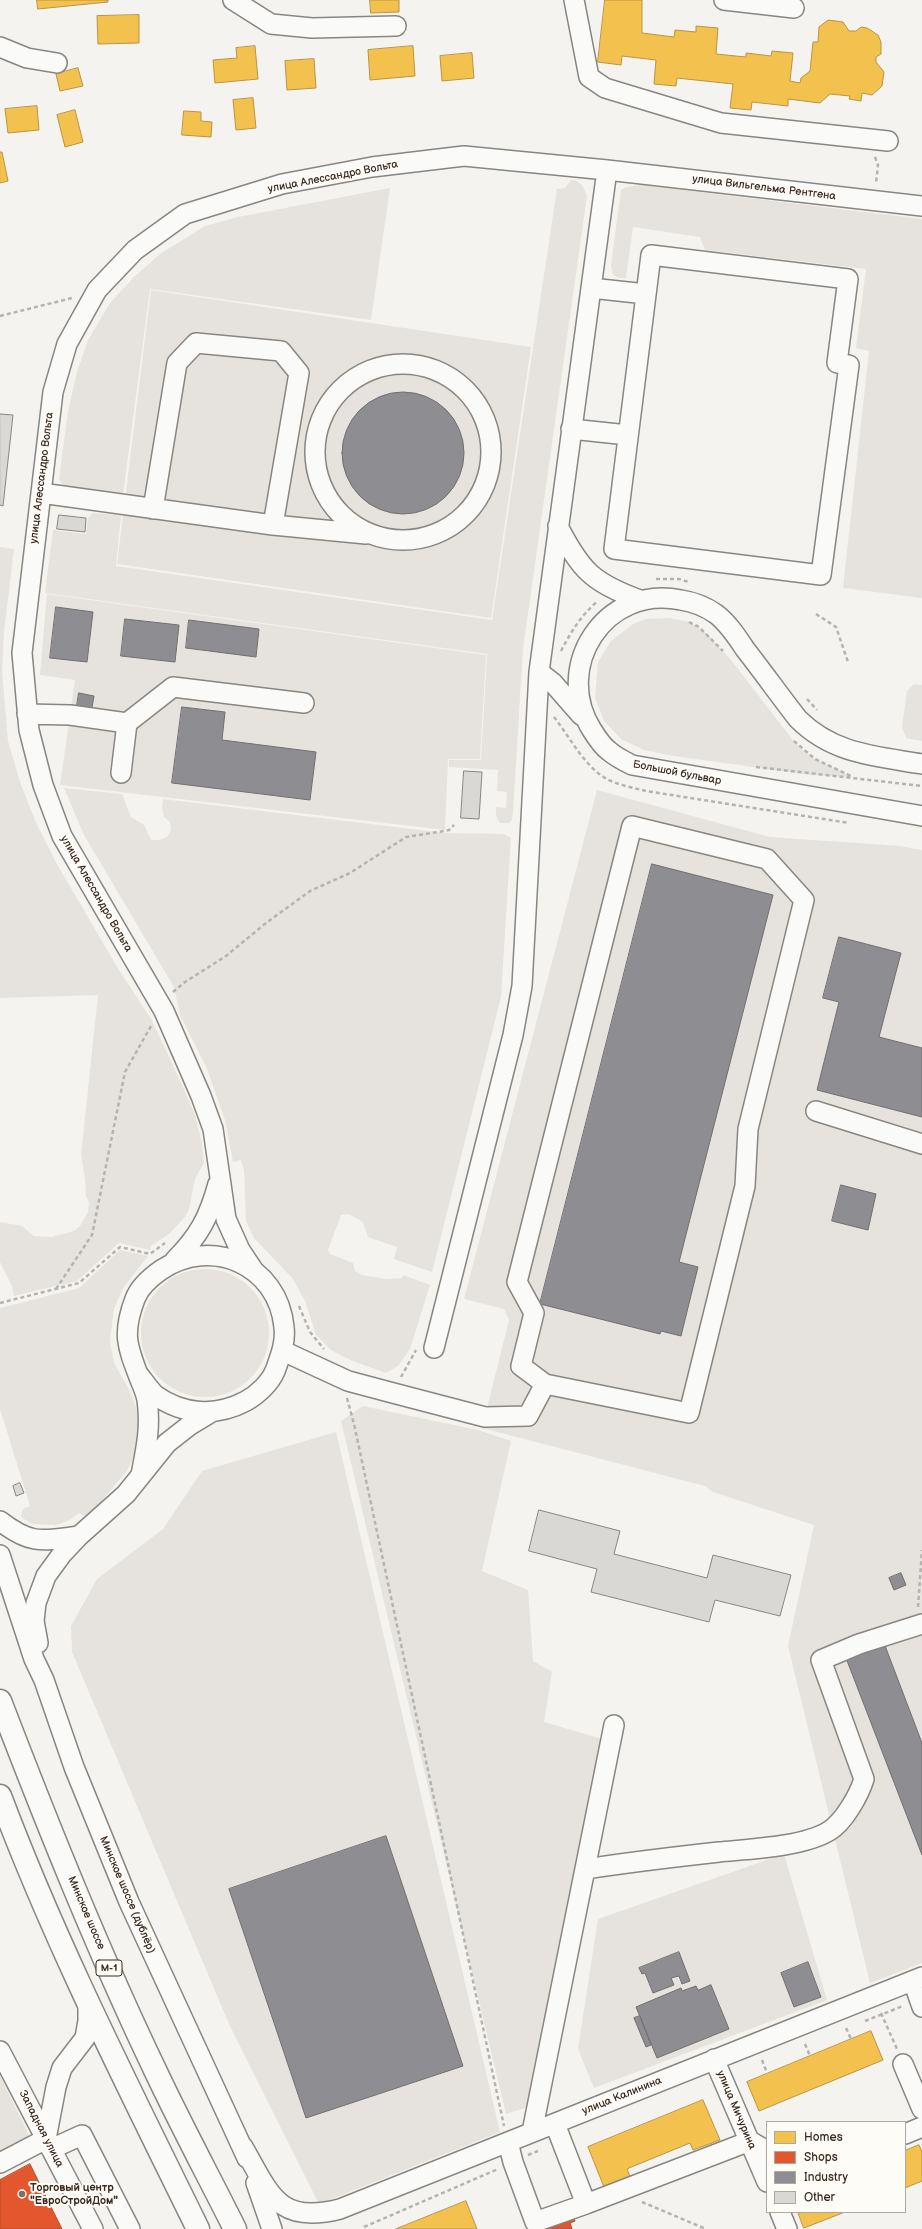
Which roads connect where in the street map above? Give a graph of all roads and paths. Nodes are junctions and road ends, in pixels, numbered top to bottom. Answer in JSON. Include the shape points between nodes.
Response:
{"nodes":[{"id":1,"x":233,"y":0,"type":"edge"},
{"id":2,"x":574,"y":0,"type":"edge"},
{"id":3,"x":724,"y":0,"type":"edge"},
{"id":4,"x":762,"y":2,"type":"edge"},
{"id":5,"x":794,"y":8,"type":"dead end"},
{"id":6,"x":396,"y":26,"type":"dead end"},
{"id":7,"x":0,"y":47,"type":"edge"},
{"id":8,"x":57,"y":63,"type":"dead end"},
{"id":9,"x":867,"y":139,"type":"junction"},
{"id":10,"x":888,"y":141,"type":"dead end"},
{"id":11,"x":607,"y":170,"type":"junction"},
{"id":12,"x":876,"y":190,"type":"dead end"},
{"id":13,"x":922,"y":206,"type":"edge"},
{"id":14,"x":591,"y":288,"type":"junction"},
{"id":15,"x":646,"y":294,"type":"junction"},
{"id":16,"x":79,"y":296,"type":"dead end"},
{"id":17,"x":0,"y":316,"type":"edge"},
{"id":18,"x":571,"y":429,"type":"junction"},
{"id":19,"x":628,"y":435,"type":"junction"},
{"id":20,"x":40,"y":493,"type":"junction"},
{"id":21,"x":153,"y":509,"type":"junction"},
{"id":22,"x":273,"y":525,"type":"junction"},
{"id":23,"x":558,"y":526,"type":"junction"},
{"id":24,"x":372,"y":535,"type":"junction"},
{"id":25,"x":651,"y":580,"type":"dead end"},
{"id":26,"x":694,"y":583,"type":"dead end"},
{"id":27,"x":615,"y":591,"type":"junction"},
{"id":28,"x":640,"y":600,"type":"junction"},
{"id":29,"x":816,"y":614,"type":"dead end"},
{"id":30,"x":686,"y":621,"type":"dead end"},
{"id":31,"x":560,"y":652,"type":"dead end"},
{"id":32,"x":726,"y":654,"type":"dead end"},
{"id":33,"x":848,"y":662,"type":"dead end"},
{"id":34,"x":546,"y":678,"type":"junction"},
{"id":35,"x":803,"y":694,"type":"dead end"},
{"id":36,"x":304,"y":703,"type":"dead end"},
{"id":37,"x":27,"y":714,"type":"junction"},
{"id":38,"x":823,"y":716,"type":"dead end"},
{"id":39,"x":587,"y":722,"type":"junction"},
{"id":40,"x":128,"y":723,"type":"junction"},
{"id":41,"x":792,"y":739,"type":"dead end"},
{"id":42,"x":922,"y":764,"type":"edge"},
{"id":43,"x":750,"y":766,"type":"dead end"},
{"id":44,"x":121,"y":773,"type":"dead end"},
{"id":45,"x":853,"y":778,"type":"junction"},
{"id":46,"x":922,"y":786,"type":"edge"},
{"id":47,"x":922,"y":816,"type":"edge"},
{"id":48,"x":851,"y":823,"type":"dead end"},
{"id":49,"x":454,"y":825,"type":"dead end"},
{"id":50,"x":167,"y":988,"type":"dead end"},
{"id":51,"x":164,"y":1011,"type":"junction"},
{"id":52,"x":816,"y":1111,"type":"dead end"},
{"id":53,"x":922,"y":1144,"type":"edge"},
{"id":54,"x":220,"y":1177,"type":"junction"},
{"id":55,"x":150,"y":1254,"type":"dead end"},
{"id":56,"x":174,"y":1261,"type":"junction"},
{"id":57,"x":254,"y":1271,"type":"junction"},
{"id":58,"x":56,"y":1289,"type":"junction"},
{"id":59,"x":0,"y":1303,"type":"edge"},
{"id":60,"x":434,"y":1348,"type":"dead end"},
{"id":61,"x":283,"y":1351,"type":"junction"},
{"id":62,"x":138,"y":1374,"type":"junction"},
{"id":63,"x":545,"y":1384,"type":"junction"},
{"id":64,"x":346,"y":1394,"type":"dead end"},
{"id":65,"x":210,"y":1413,"type":"junction"},
{"id":66,"x":141,"y":1475,"type":"junction"},
{"id":67,"x":0,"y":1521,"type":"edge"},
{"id":68,"x":79,"y":1536,"type":"junction"},
{"id":69,"x":922,"y":1550,"type":"edge"},
{"id":70,"x":0,"y":1554,"type":"edge"},
{"id":71,"x":919,"y":1624,"type":"edge"},
{"id":72,"x":44,"y":1680,"type":"junction"},
{"id":73,"x":0,"y":1701,"type":"edge"},
{"id":74,"x":614,"y":1725,"type":"dead end"},
{"id":75,"x":0,"y":1796,"type":"edge"},
{"id":76,"x":586,"y":1869,"type":"junction"},
{"id":77,"x":918,"y":1979,"type":"edge"},
{"id":78,"x":873,"y":1996,"type":"junction"},
{"id":79,"x":88,"y":2003,"type":"junction"},
{"id":80,"x":921,"y":2004,"type":"edge"},
{"id":81,"x":881,"y":2014,"type":"junction"},
{"id":82,"x":860,"y":2022,"type":"dead end"},
{"id":83,"x":853,"y":2025,"type":"dead end"},
{"id":84,"x":846,"y":2028,"type":"junction"},
{"id":85,"x":840,"y":2030,"type":"dead end"},
{"id":86,"x":851,"y":2039,"type":"dead end"},
{"id":87,"x":812,"y":2041,"type":"dead end"},
{"id":88,"x":805,"y":2044,"type":"junction"},
{"id":89,"x":798,"y":2047,"type":"dead end"},
{"id":90,"x":0,"y":2052,"type":"edge"},
{"id":91,"x":810,"y":2056,"type":"dead end"},
{"id":92,"x":769,"y":2058,"type":"dead end"},
{"id":93,"x":714,"y":2059,"type":"junction"},
{"id":94,"x":762,"y":2060,"type":"junction"},
{"id":95,"x":755,"y":2063,"type":"dead end"},
{"id":96,"x":903,"y":2064,"type":"joint"},
{"id":97,"x":767,"y":2073,"type":"dead end"},
{"id":98,"x":922,"y":2109,"type":"edge"},
{"id":99,"x":922,"y":2127,"type":"edge"},
{"id":100,"x":532,"y":2132,"type":"junction"},
{"id":101,"x":558,"y":2132,"type":"junction"},
{"id":102,"x":906,"y":2134,"type":"edge"},
{"id":103,"x":508,"y":2142,"type":"junction"},
{"id":104,"x":750,"y":2142,"type":"junction"},
{"id":105,"x":49,"y":2144,"type":"junction"},
{"id":106,"x":243,"y":2147,"type":"junction"},
{"id":107,"x":766,"y":2150,"type":"edge"},
{"id":108,"x":513,"y":2162,"type":"junction"},
{"id":109,"x":0,"y":2163,"type":"edge"},
{"id":110,"x":766,"y":2180,"type":"edge"},
{"id":111,"x":638,"y":2201,"type":"dead end"},
{"id":112,"x":586,"y":2204,"type":"junction"},
{"id":113,"x":780,"y":2213,"type":"edge"},
{"id":114,"x":322,"y":2214,"type":"junction"},
{"id":115,"x":530,"y":2226,"type":"edge"},
{"id":116,"x":364,"y":2227,"type":"dead end"},
{"id":117,"x":93,"y":2229,"type":"edge"},
{"id":118,"x":130,"y":2229,"type":"edge"},
{"id":119,"x":198,"y":2229,"type":"edge"},
{"id":120,"x":235,"y":2229,"type":"edge"},
{"id":121,"x":272,"y":2229,"type":"edge"},
{"id":122,"x":308,"y":2229,"type":"edge"},
{"id":123,"x":706,"y":2229,"type":"edge"},
{"id":124,"x":787,"y":2229,"type":"edge"}],
"edges":[{"from":1,"to":6,"type":"street","via":[[271,24],[312,28]]},
{"from":2,"to":9,"type":"street","via":[[589,77],[605,88],[721,123]]},
{"from":3,"to":4,"type":"street"},
{"from":4,"to":5,"type":"street"},
{"from":7,"to":8,"type":"street","via":[[27,58]]},
{"from":9,"to":10,"type":"street"},
{"from":9,"to":12,"type":"path","via":[[878,165]]},
{"from":11,"to":13,"type":"street","name":"улица Вильгельма Рентгена"},
{"from":11,"to":14,"type":"street"},
{"from":11,"to":20,"type":"street","name":"улица Алессандро Вольта","via":[[464,156],[372,167],[282,184],[185,214],[135,250],[97,290],[67,344],[53,392]]},
{"from":14,"to":15,"type":"street"},
{"from":14,"to":18,"type":"street"},
{"from":15,"to":19,"type":"street"},
{"from":15,"to":19,"type":"street","via":[[651,255],[848,279],[837,363],[849,365],[821,575],[614,549]]},
{"from":16,"to":17,"type":"path"},
{"from":18,"to":19,"type":"street"},
{"from":18,"to":23,"type":"street"},
{"from":20,"to":21,"type":"street"},
{"from":20,"to":37,"type":"street","name":"улица Алессандро Вольта","via":[[22,654]]},
{"from":21,"to":22,"type":"street"},
{"from":21,"to":22,"type":"street","via":[[177,363],[196,343],[281,351],[299,373]]},
{"from":22,"to":24,"type":"street"},
{"from":23,"to":27,"type":"street","via":[[575,559],[594,579]]},
{"from":23,"to":34,"type":"street"},
{"from":24,"to":24,"type":"street","via":[[401,540],[430,536],[456,523],[477,501],[489,474],[492,445],[485,416],[469,392],[446,374],[419,364],[390,364],[362,373],[339,390],[323,414],[315,442],[317,471],[328,498],[346,520]]},
{"from":25,"to":26,"type":"path","via":[[679,579]]},
{"from":27,"to":28,"type":"street"},
{"from":27,"to":31,"type":"path","via":[[586,610],[574,625]]},
{"from":28,"to":39,"type":"street","name":"Большой бульвар","via":[[606,618],[586,647],[577,694]]},
{"from":28,"to":42,"type":"street","name":"Большой бульвар","via":[[673,598],[704,607],[717,615],[798,719],[825,741],[841,748]]},
{"from":29,"to":33,"type":"path","via":[[836,627]]},
{"from":30,"to":32,"type":"path","via":[[699,627]]},
{"from":34,"to":39,"type":"street"},
{"from":34,"to":48,"type":"path","via":[[550,710],[580,754],[598,773],[620,785]]},
{"from":34,"to":60,"type":"street","via":[[522,986],[513,1035]]},
{"from":35,"to":38,"type":"path"},
{"from":36,"to":40,"type":"street","via":[[173,687]]},
{"from":37,"to":40,"type":"street","via":[[70,715]]},
{"from":37,"to":51,"type":"street","name":"улица Алессандро Вольта","via":[[43,785],[62,836]]},
{"from":39,"to":47,"type":"street","name":"Большой бульвар","via":[[608,751],[632,765]]},
{"from":40,"to":44,"type":"street"},
{"from":41,"to":45,"type":"path","via":[[815,759]]},
{"from":43,"to":45,"type":"path"},
{"from":45,"to":46,"type":"path"},
{"from":49,"to":50,"type":"path","via":[[444,831],[406,838],[350,873],[310,891],[226,956],[185,982],[171,995]]},
{"from":51,"to":54,"type":"street","name":"улица Алессандро Вольта","via":[[210,1122]]},
{"from":51,"to":58,"type":"path","via":[[154,1022],[125,1072],[92,1235]]},
{"from":52,"to":53,"type":"street"},
{"from":54,"to":56,"type":"street","via":[[208,1217],[190,1245]]},
{"from":54,"to":57,"type":"street","name":"улица Алессандро Вольта","via":[[226,1219],[240,1250]]},
{"from":55,"to":58,"type":"path","via":[[120,1247],[78,1284]]},
{"from":56,"to":57,"type":"street","via":[[194,1255],[215,1255],[235,1260]]},
{"from":56,"to":62,"type":"street","via":[[152,1276],[136,1297],[127,1322],[128,1349]]},
{"from":57,"to":61,"type":"street","via":[[269,1287],[280,1306],[285,1328]]},
{"from":58,"to":59,"type":"path"},
{"from":61,"to":63,"type":"street","via":[[348,1381],[485,1417],[528,1416]]},
{"from":61,"to":65,"type":"street","via":[[273,1376],[254,1396],[231,1409]]},
{"from":62,"to":65,"type":"street","via":[[155,1394],[185,1410]]},
{"from":62,"to":66,"type":"street","via":[[146,1398],[149,1419]]},
{"from":63,"to":63,"type":"street","via":[[521,1366],[534,1313],[517,1282],[632,826],[766,859],[804,900],[748,1129],[745,1186],[689,1413]]},
{"from":64,"to":103,"type":"path"},
{"from":65,"to":66,"type":"street","via":[[167,1443]]},
{"from":66,"to":68,"type":"street","via":[[126,1494]]},
{"from":67,"to":68,"type":"street","via":[[16,1533],[34,1540]]},
{"from":68,"to":72,"type":"street","via":[[46,1576],[36,1603],[34,1621]]},
{"from":69,"to":71,"type":"path"},
{"from":70,"to":72,"type":"street","name":"Минское шоссе (дублёр)","via":[[34,1659]]},
{"from":71,"to":76,"type":"street","via":[[858,1644],[821,1660],[864,1779],[860,1794],[829,1831],[812,1838],[776,1846]]},
{"from":72,"to":106,"type":"street","name":"Минское шоссе (дублёр)","via":[[74,1767],[137,1921]]},
{"from":73,"to":120,"type":"highway","name":"Минское шоссе","number":"М-1","via":[[103,1955],[156,2072]]},
{"from":74,"to":76,"type":"street"},
{"from":75,"to":79,"type":"highway","via":[[20,1849]]},
{"from":76,"to":100,"type":"street"},
{"from":77,"to":78,"type":"street","name":"улица Калинина"},
{"from":77,"to":80,"type":"street"},
{"from":78,"to":81,"type":"path"},
{"from":78,"to":93,"type":"street","name":"улица Калинина"},
{"from":79,"to":105,"type":"street","via":[[85,2038],[62,2068],[56,2087]]},
{"from":79,"to":119,"type":"highway"},
{"from":80,"to":81,"type":"path"},
{"from":81,"to":82,"type":"path"},
{"from":81,"to":96,"type":"path"},
{"from":83,"to":84,"type":"path"},
{"from":84,"to":85,"type":"path"},
{"from":84,"to":86,"type":"path"},
{"from":87,"to":88,"type":"path"},
{"from":88,"to":89,"type":"path"},
{"from":88,"to":91,"type":"path"},
{"from":90,"to":105,"type":"street","name":"Западная улица"},
{"from":92,"to":94,"type":"path"},
{"from":93,"to":101,"type":"street","name":"улица Калинина"},
{"from":93,"to":104,"type":"street","name":"улица Мичурина"},
{"from":94,"to":95,"type":"path"},
{"from":94,"to":97,"type":"path"},
{"from":96,"to":98,"type":"street"},
{"from":99,"to":102,"type":"street"},
{"from":100,"to":101,"type":"street","name":"улица Калинина"},
{"from":100,"to":103,"type":"street","name":"улица Калинина"},
{"from":101,"to":108,"type":"path"},
{"from":101,"to":112,"type":"street"},
{"from":103,"to":108,"type":"street"},
{"from":103,"to":114,"type":"street","name":"улица Калинина"},
{"from":104,"to":107,"type":"street"},
{"from":104,"to":110,"type":"street","name":"улица Мичурина"},
{"from":104,"to":112,"type":"street"},
{"from":105,"to":109,"type":"street"},
{"from":105,"to":117,"type":"street","name":"Западная улица"},
{"from":105,"to":118,"type":"street","via":[[82,2135]]},
{"from":106,"to":114,"type":"street","via":[[271,2196],[288,2210]]},
{"from":106,"to":121,"type":"street","name":"Минское шоссе (дублёр)"},
{"from":108,"to":115,"type":"street"},
{"from":108,"to":116,"type":"path"},
{"from":111,"to":123,"type":"path"},
{"from":112,"to":115,"type":"street"},
{"from":113,"to":124,"type":"street"},
{"from":114,"to":122,"type":"street"}]}
